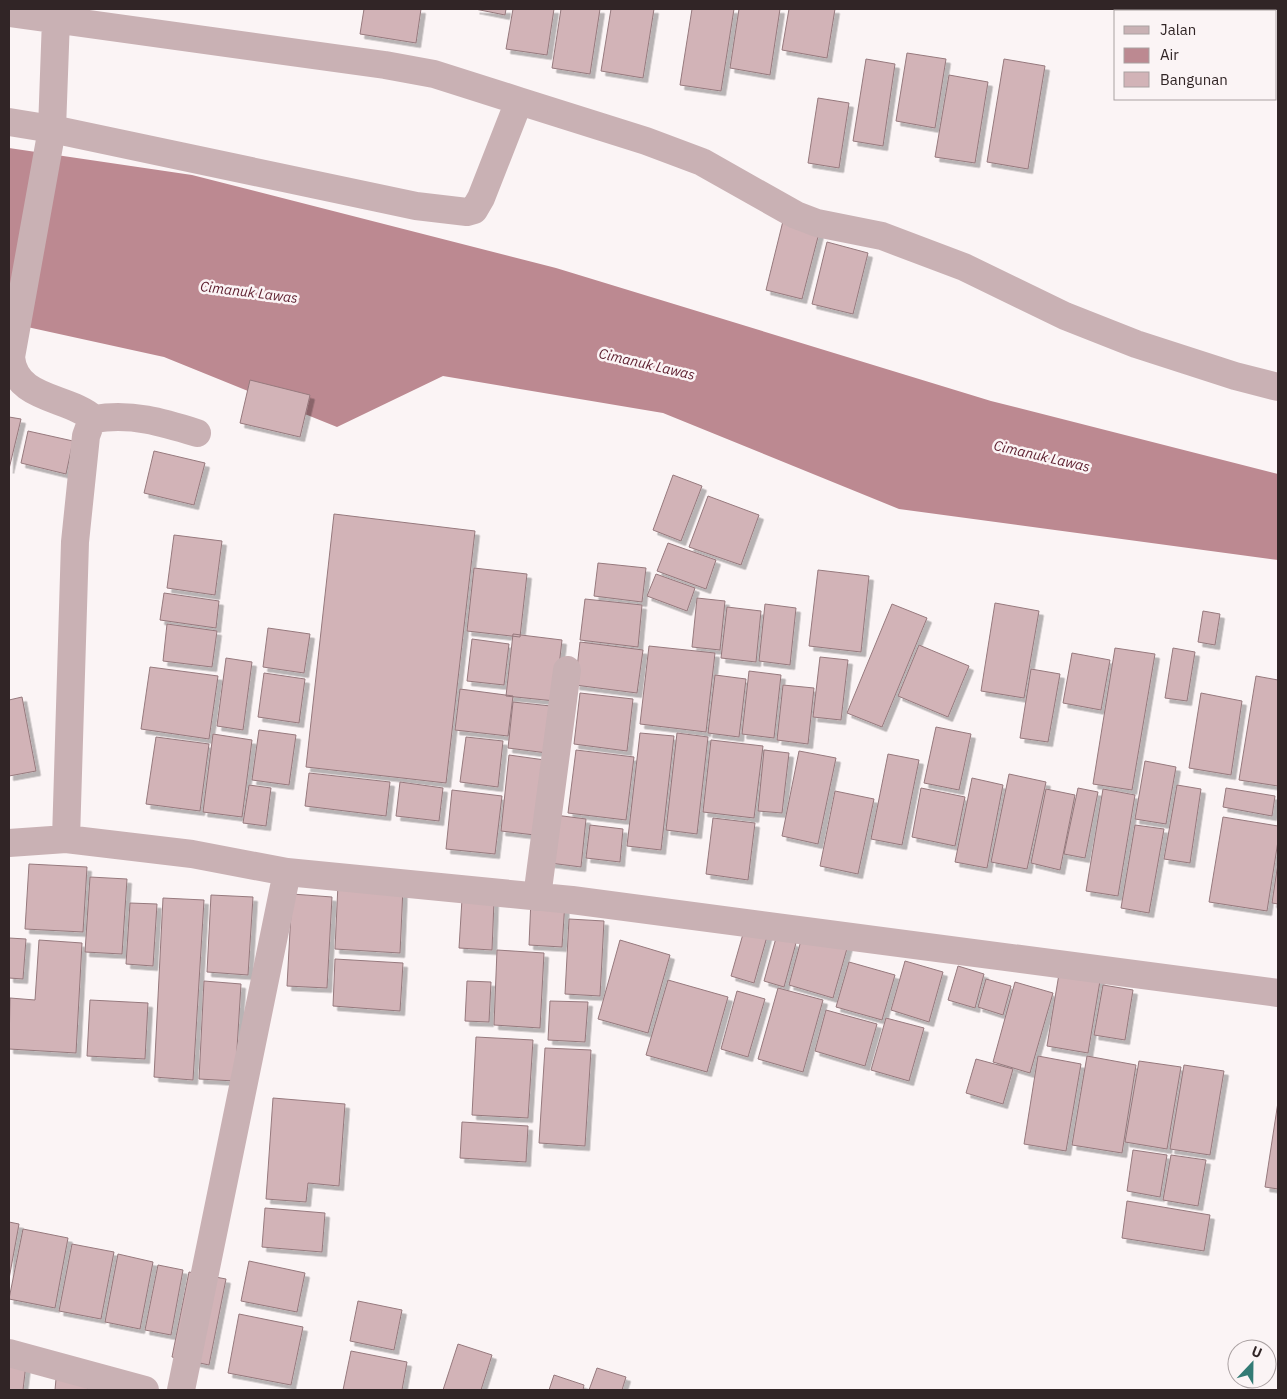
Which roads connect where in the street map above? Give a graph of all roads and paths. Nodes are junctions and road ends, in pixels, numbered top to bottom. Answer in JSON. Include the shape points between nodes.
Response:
{"nodes":[{"id":1,"x":9,"y":13,"type":"edge"},
{"id":2,"x":56,"y":19,"type":"junction"},
{"id":3,"x":519,"y":101,"type":"junction"},
{"id":4,"x":9,"y":122,"type":"edge"},
{"id":5,"x":50,"y":137,"type":"junction"},
{"id":6,"x":1278,"y":386,"type":"edge"},
{"id":7,"x":94,"y":420,"type":"junction"},
{"id":8,"x":197,"y":433,"type":"dead end"},
{"id":9,"x":567,"y":670,"type":"dead end"},
{"id":10,"x":66,"y":839,"type":"junction"},
{"id":11,"x":12,"y":847,"type":"edge"},
{"id":12,"x":287,"y":872,"type":"junction"},
{"id":13,"x":537,"y":897,"type":"junction"},
{"id":14,"x":1278,"y":992,"type":"edge"},
{"id":15,"x":9,"y":1353,"type":"edge"},
{"id":16,"x":145,"y":1390,"type":"edge"},
{"id":17,"x":181,"y":1390,"type":"edge"}],
"edges":[{"from":1,"to":2,"type":"street"},
{"from":2,"to":3,"type":"street","via":[[385,65],[434,74]]},
{"from":2,"to":5,"type":"street"},
{"from":3,"to":5,"type":"street","via":[[481,198],[474,210],[467,212],[416,206]]},
{"from":3,"to":6,"type":"street","via":[[702,162],[796,215],[817,223],[882,236],[946,260],[1066,316],[1136,344],[1235,376]]},
{"from":4,"to":5,"type":"street"},
{"from":5,"to":7,"type":"street","via":[[12,357],[14,372],[38,394],[84,412]]},
{"from":7,"to":8,"type":"street","via":[[128,416],[159,421]]},
{"from":7,"to":10,"type":"street","via":[[86,436],[75,542]]},
{"from":9,"to":13,"type":"street"},
{"from":10,"to":11,"type":"street"},
{"from":10,"to":12,"type":"street","via":[[192,854]]},
{"from":12,"to":13,"type":"street"},
{"from":12,"to":17,"type":"street"},
{"from":13,"to":14,"type":"street"},
{"from":15,"to":16,"type":"street"}]}
